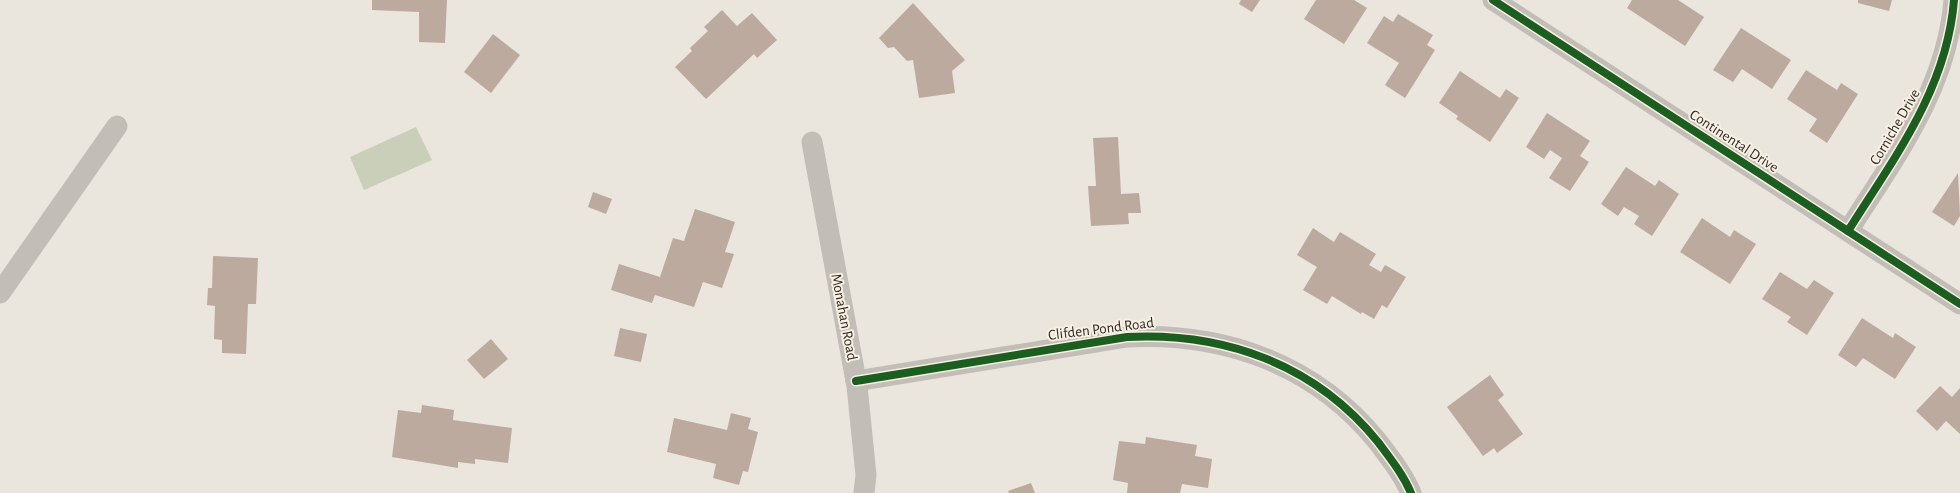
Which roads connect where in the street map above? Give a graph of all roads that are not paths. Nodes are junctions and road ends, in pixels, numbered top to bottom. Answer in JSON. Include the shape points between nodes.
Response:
{"nodes":[{"id":1,"x":1493,"y":0,"type":"edge"},
{"id":2,"x":1954,"y":0,"type":"edge"},
{"id":3,"x":117,"y":126,"type":"dead end"},
{"id":4,"x":812,"y":142,"type":"dead end"},
{"id":5,"x":1848,"y":231,"type":"junction"},
{"id":6,"x":0,"y":293,"type":"edge"},
{"id":7,"x":1960,"y":304,"type":"edge"},
{"id":8,"x":856,"y":381,"type":"junction"},
{"id":9,"x":864,"y":493,"type":"edge"},
{"id":10,"x":1411,"y":493,"type":"edge"}],
"edges":[{"from":1,"to":5,"type":"street","name":"Continental Drive"},
{"from":2,"to":5,"type":"street","name":"Corniche Drive","via":[[1952,28],[1930,96]]},
{"from":3,"to":6,"type":"street"},
{"from":4,"to":8,"type":"street","name":"Monahan Road"},
{"from":5,"to":7,"type":"street","name":"Continental Drive"},
{"from":8,"to":9,"type":"street","name":"Monahan Road","via":[[866,475]]},
{"from":8,"to":10,"type":"street","name":"Clifden Pond Road","via":[[1127,337],[1163,335],[1229,346],[1298,373],[1332,396],[1366,428],[1390,457]]}]}
